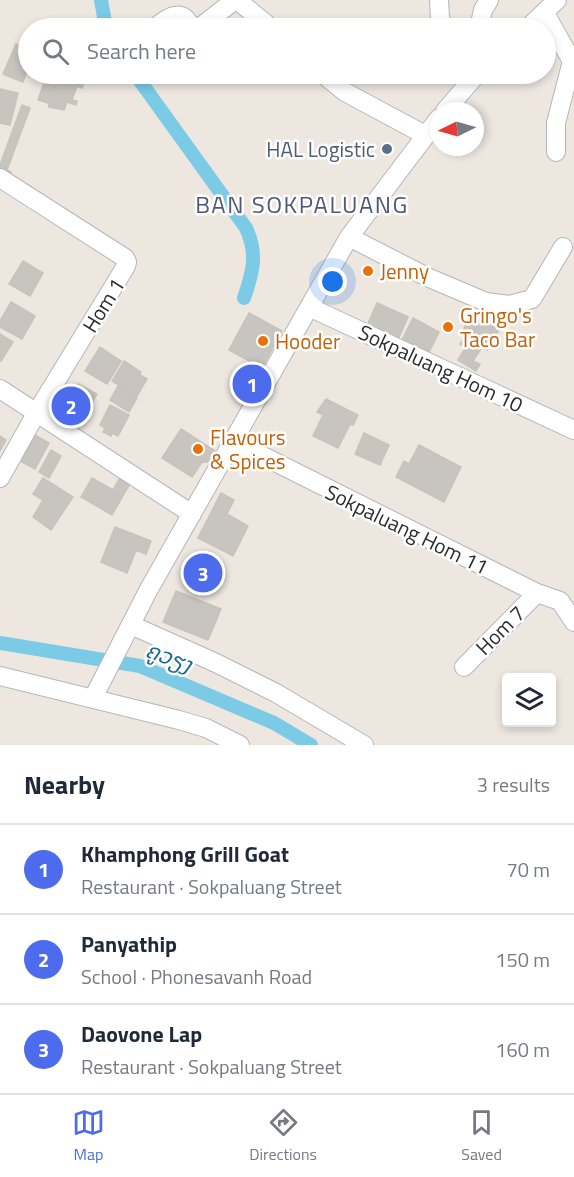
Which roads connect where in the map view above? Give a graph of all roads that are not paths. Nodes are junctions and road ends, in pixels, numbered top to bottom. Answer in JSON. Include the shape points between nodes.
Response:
{"nodes":[{"id":1,"x":236,"y":0,"type":"edge"},
{"id":2,"x":439,"y":0,"type":"edge"},
{"id":3,"x":489,"y":0,"type":"edge"},
{"id":4,"x":551,"y":6,"type":"edge"},
{"id":5,"x":169,"y":18,"type":"edge"},
{"id":6,"x":185,"y":18,"type":"edge"},
{"id":7,"x":211,"y":18,"type":"edge"},
{"id":8,"x":258,"y":18,"type":"edge"},
{"id":9,"x":440,"y":18,"type":"edge"},
{"id":10,"x":481,"y":18,"type":"edge"},
{"id":11,"x":538,"y":18,"type":"edge"},
{"id":12,"x":556,"y":19,"type":"edge"},
{"id":13,"x":573,"y":63,"type":"edge"},
{"id":14,"x":335,"y":84,"type":"edge"},
{"id":15,"x":468,"y":84,"type":"edge"},
{"id":16,"x":453,"y":102,"type":"edge"},
{"id":17,"x":430,"y":129,"type":"edge"},
{"id":18,"x":425,"y":135,"type":"junction"},
{"id":19,"x":556,"y":152,"type":"dead end"},
{"id":20,"x":0,"y":178,"type":"edge"},
{"id":21,"x":349,"y":237,"type":"junction"},
{"id":22,"x":563,"y":246,"type":"dead end"},
{"id":23,"x":309,"y":307,"type":"junction"},
{"id":24,"x":0,"y":389,"type":"edge"},
{"id":25,"x":37,"y":412,"type":"junction"},
{"id":26,"x":574,"y":430,"type":"edge"},
{"id":27,"x":233,"y":441,"type":"junction"},
{"id":28,"x":0,"y":478,"type":"edge"},
{"id":29,"x":192,"y":514,"type":"junction"},
{"id":30,"x":537,"y":593,"type":"junction"},
{"id":31,"x":574,"y":622,"type":"edge"},
{"id":32,"x":131,"y":625,"type":"junction"},
{"id":33,"x":464,"y":667,"type":"dead end"},
{"id":34,"x":0,"y":676,"type":"edge"},
{"id":35,"x":95,"y":693,"type":"junction"},
{"id":36,"x":204,"y":737,"type":"edge"},
{"id":37,"x":240,"y":745,"type":"edge"},
{"id":38,"x":364,"y":745,"type":"edge"}],
"edges":[{"from":1,"to":7,"type":"street"},
{"from":1,"to":8,"type":"street"},
{"from":2,"to":9,"type":"street"},
{"from":3,"to":10,"type":"street"},
{"from":4,"to":11,"type":"street"},
{"from":5,"to":6,"type":"street"},
{"from":12,"to":13,"type":"street"},
{"from":13,"to":19,"type":"street","via":[[556,123]]},
{"from":14,"to":18,"type":"street"},
{"from":15,"to":16,"type":"street"},
{"from":17,"to":18,"type":"street"},
{"from":18,"to":21,"type":"street"},
{"from":20,"to":25,"type":"street","name":"Hom 1","via":[[127,262]]},
{"from":21,"to":22,"type":"street","via":[[463,293],[486,302],[509,304],[532,299]]},
{"from":21,"to":23,"type":"street"},
{"from":23,"to":26,"type":"street","name":"Sokpaluang Hom 10"},
{"from":23,"to":27,"type":"street"},
{"from":24,"to":25,"type":"street"},
{"from":25,"to":28,"type":"street","name":"Hom 1"},
{"from":25,"to":29,"type":"street"},
{"from":27,"to":29,"type":"street"},
{"from":27,"to":30,"type":"street","name":"Sokpaluang Hom 11"},
{"from":29,"to":32,"type":"street"},
{"from":30,"to":31,"type":"street","name":"Sokpaluang Hom 11","via":[[560,601]]},
{"from":30,"to":33,"type":"street","name":"Hom 7"},
{"from":32,"to":35,"type":"street"},
{"from":32,"to":38,"type":"street","via":[[276,693]]},
{"from":34,"to":35,"type":"street"},
{"from":35,"to":36,"type":"street"},
{"from":36,"to":37,"type":"street"}]}
